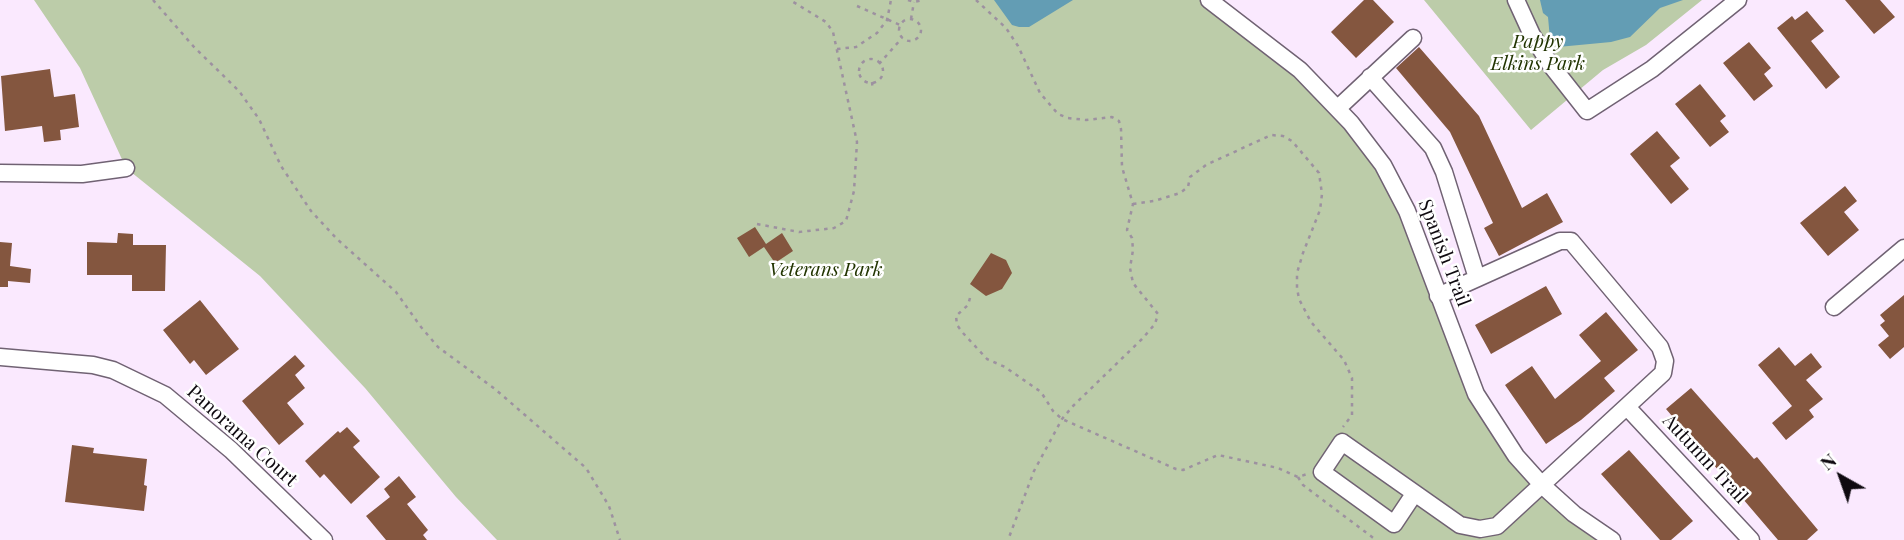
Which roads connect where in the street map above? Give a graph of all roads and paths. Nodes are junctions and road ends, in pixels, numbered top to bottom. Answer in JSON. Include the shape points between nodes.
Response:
{"nodes":[{"id":1,"x":153,"y":0,"type":"edge"},
{"id":2,"x":790,"y":0,"type":"edge"},
{"id":3,"x":800,"y":0,"type":"edge"},
{"id":4,"x":891,"y":0,"type":"edge"},
{"id":5,"x":908,"y":0,"type":"edge"},
{"id":6,"x":923,"y":0,"type":"edge"},
{"id":7,"x":976,"y":0,"type":"edge"},
{"id":8,"x":1209,"y":0,"type":"edge"},
{"id":9,"x":1516,"y":0,"type":"edge"},
{"id":10,"x":1738,"y":0,"type":"edge"},
{"id":11,"x":794,"y":2,"type":"junction"},
{"id":12,"x":914,"y":2,"type":"junction"},
{"id":13,"x":857,"y":6,"type":"dead end"},
{"id":14,"x":887,"y":19,"type":"junction"},
{"id":15,"x":911,"y":19,"type":"junction"},
{"id":16,"x":900,"y":25,"type":"junction"},
{"id":17,"x":902,"y":38,"type":"junction"},
{"id":18,"x":1413,"y":38,"type":"dead end"},
{"id":19,"x":837,"y":49,"type":"junction"},
{"id":20,"x":879,"y":64,"type":"junction"},
{"id":21,"x":859,"y":72,"type":"junction"},
{"id":22,"x":853,"y":73,"type":"dead end"},
{"id":23,"x":1370,"y":77,"type":"junction"},
{"id":24,"x":864,"y":80,"type":"junction"},
{"id":25,"x":872,"y":82,"type":"junction"},
{"id":26,"x":860,"y":84,"type":"dead end"},
{"id":27,"x":873,"y":90,"type":"dead end"},
{"id":28,"x":1338,"y":108,"type":"junction"},
{"id":29,"x":126,"y":168,"type":"dead end"},
{"id":30,"x":0,"y":173,"type":"edge"},
{"id":31,"x":1133,"y":204,"type":"junction"},
{"id":32,"x":757,"y":224,"type":"dead end"},
{"id":33,"x":1904,"y":248,"type":"edge"},
{"id":34,"x":1477,"y":278,"type":"junction"},
{"id":35,"x":1438,"y":296,"type":"junction"},
{"id":36,"x":970,"y":298,"type":"dead end"},
{"id":37,"x":1834,"y":307,"type":"dead end"},
{"id":38,"x":0,"y":357,"type":"edge"},
{"id":39,"x":1628,"y":407,"type":"junction"},
{"id":40,"x":1062,"y":419,"type":"junction"},
{"id":41,"x":1341,"y":430,"type":"dead end"},
{"id":42,"x":1313,"y":466,"type":"dead end"},
{"id":43,"x":1298,"y":477,"type":"junction"},
{"id":44,"x":1543,"y":486,"type":"junction"},
{"id":45,"x":1420,"y":498,"type":"junction"},
{"id":46,"x":324,"y":540,"type":"edge"},
{"id":47,"x":620,"y":540,"type":"edge"},
{"id":48,"x":1009,"y":540,"type":"edge"},
{"id":49,"x":1376,"y":540,"type":"edge"},
{"id":50,"x":1612,"y":540,"type":"edge"},
{"id":51,"x":1751,"y":540,"type":"edge"}],
"edges":[{"from":1,"to":47,"type":"path","via":[[239,91],[311,211],[396,292],[438,347],[495,389],[586,468],[608,506]]},
{"from":2,"to":11,"type":"path"},
{"from":3,"to":11,"type":"path"},
{"from":4,"to":14,"type":"path"},
{"from":5,"to":12,"type":"path"},
{"from":6,"to":12,"type":"path"},
{"from":7,"to":31,"type":"path","via":[[1006,28],[1040,93],[1058,114],[1119,121],[1122,167]]},
{"from":8,"to":28,"type":"street","name":"Spanish Trail","via":[[1266,41]]},
{"from":9,"to":10,"type":"street","via":[[1550,64],[1587,111],[1652,69]]},
{"from":11,"to":19,"type":"path","via":[[826,22]]},
{"from":12,"to":15,"type":"path"},
{"from":13,"to":14,"type":"path"},
{"from":14,"to":16,"type":"path"},
{"from":14,"to":19,"type":"path","via":[[863,44]]},
{"from":15,"to":16,"type":"path"},
{"from":15,"to":17,"type":"path","via":[[920,24],[921,33],[914,41]]},
{"from":16,"to":17,"type":"path"},
{"from":17,"to":20,"type":"path"},
{"from":18,"to":23,"type":"street"},
{"from":19,"to":32,"type":"path","via":[[857,142],[854,191],[846,221],[807,232]]},
{"from":20,"to":21,"type":"path","via":[[867,60]]},
{"from":20,"to":25,"type":"path","via":[[883,76]]},
{"from":21,"to":22,"type":"path"},
{"from":21,"to":24,"type":"path"},
{"from":23,"to":28,"type":"street"},
{"from":23,"to":34,"type":"street","via":[[1433,148]]},
{"from":24,"to":25,"type":"path"},
{"from":24,"to":26,"type":"path"},
{"from":25,"to":27,"type":"path"},
{"from":28,"to":35,"type":"street","name":"Spanish Trail","via":[[1383,165],[1407,211]]},
{"from":29,"to":30,"type":"street","via":[[82,174]]},
{"from":31,"to":40,"type":"path","via":[[1127,230],[1133,250],[1130,268],[1133,283],[1158,314],[1155,324]]},
{"from":31,"to":41,"type":"path","via":[[1180,193],[1188,187],[1190,177],[1206,165],[1271,135],[1292,141],[1319,173],[1320,210],[1297,273],[1297,288],[1311,322],[1344,360],[1352,378],[1352,415]]},
{"from":33,"to":37,"type":"street"},
{"from":34,"to":35,"type":"street"},
{"from":34,"to":39,"type":"street","via":[[1560,241],[1576,245],[1664,355],[1663,373]]},
{"from":35,"to":44,"type":"street","name":"Spanish Trail","via":[[1476,394],[1516,456]]},
{"from":36,"to":40,"type":"path","via":[[956,316],[963,333],[987,359],[1041,392]]},
{"from":38,"to":46,"type":"street","name":"Panorama Court","via":[[93,365],[165,395],[231,450]]},
{"from":39,"to":44,"type":"street"},
{"from":39,"to":51,"type":"street","name":"Autumn Trail"},
{"from":40,"to":43,"type":"path","via":[[1176,469],[1218,455]]},
{"from":40,"to":48,"type":"path","via":[[1034,471]]},
{"from":42,"to":43,"type":"path","via":[[1306,476]]},
{"from":43,"to":49,"type":"path"},
{"from":44,"to":45,"type":"street","via":[[1497,526],[1480,530],[1460,526]]},
{"from":44,"to":50,"type":"street","name":"Spanish Trail"},
{"from":45,"to":45,"type":"street","via":[[1342,442],[1322,471],[1394,524]]}]}
